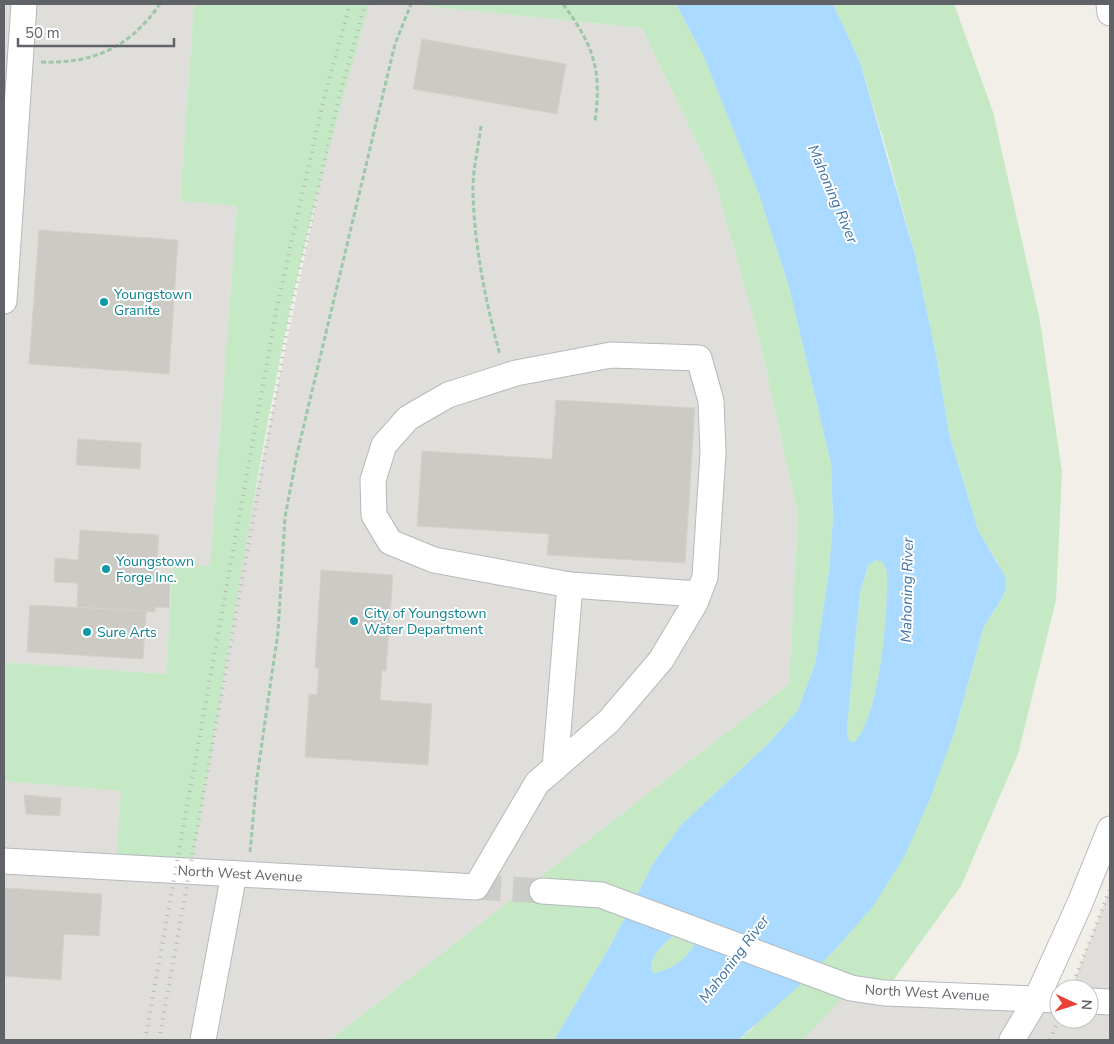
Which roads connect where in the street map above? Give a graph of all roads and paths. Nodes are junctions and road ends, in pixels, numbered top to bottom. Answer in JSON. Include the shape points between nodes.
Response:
{"nodes":[{"id":1,"x":24,"y":4,"type":"edge"},
{"id":2,"x":160,"y":4,"type":"edge"},
{"id":3,"x":412,"y":4,"type":"edge"},
{"id":4,"x":563,"y":4,"type":"edge"},
{"id":5,"x":1108,"y":4,"type":"edge"},
{"id":6,"x":1110,"y":13,"type":"edge"},
{"id":7,"x":20,"y":61,"type":"junction"},
{"id":8,"x":10,"y":119,"type":"edge"},
{"id":9,"x":596,"y":122,"type":"dead end"},
{"id":10,"x":481,"y":126,"type":"dead end"},
{"id":11,"x":4,"y":301,"type":"edge"},
{"id":12,"x":506,"y":376,"type":"junction"},
{"id":13,"x":570,"y":586,"type":"junction"},
{"id":14,"x":698,"y":594,"type":"junction"},
{"id":15,"x":555,"y":768,"type":"junction"},
{"id":16,"x":1110,"y":829,"type":"edge"},
{"id":17,"x":4,"y":861,"type":"edge"},
{"id":18,"x":241,"y":874,"type":"junction"},
{"id":19,"x":542,"y":891,"type":"tunnel mouth"},
{"id":20,"x":1048,"y":999,"type":"edge"},
{"id":21,"x":203,"y":1040,"type":"edge"},
{"id":22,"x":1012,"y":1040,"type":"edge"}],
"edges":[{"from":1,"to":7,"type":"street"},
{"from":2,"to":7,"type":"path","via":[[146,23],[122,45],[92,57],[58,63]]},
{"from":3,"to":18,"type":"path","via":[[395,44],[295,463],[285,517],[278,632]]},
{"from":4,"to":9,"type":"path","via":[[587,41],[597,68]]},
{"from":5,"to":6,"type":"street"},
{"from":7,"to":8,"type":"street"},
{"from":8,"to":11,"type":"street"},
{"from":10,"to":12,"type":"path","via":[[473,194],[478,254],[488,309]]},
{"from":12,"to":13,"type":"street","via":[[448,395],[408,418],[384,445],[373,480],[374,515],[390,542],[434,560]]},
{"from":12,"to":14,"type":"street","via":[[611,355],[699,358],[711,401],[713,452],[705,577]]},
{"from":13,"to":14,"type":"street"},
{"from":13,"to":15,"type":"street"},
{"from":14,"to":15,"type":"street","via":[[661,660],[609,721]]},
{"from":15,"to":18,"type":"street","name":"North West Avenue","via":[[537,783],[476,888]]},
{"from":16,"to":20,"type":"street"},
{"from":17,"to":18,"type":"street","name":"North West Avenue"},
{"from":18,"to":21,"type":"street"},
{"from":19,"to":20,"type":"street","name":"North West Avenue","via":[[601,895],[851,988],[884,993]]},
{"from":20,"to":22,"type":"street"}]}
